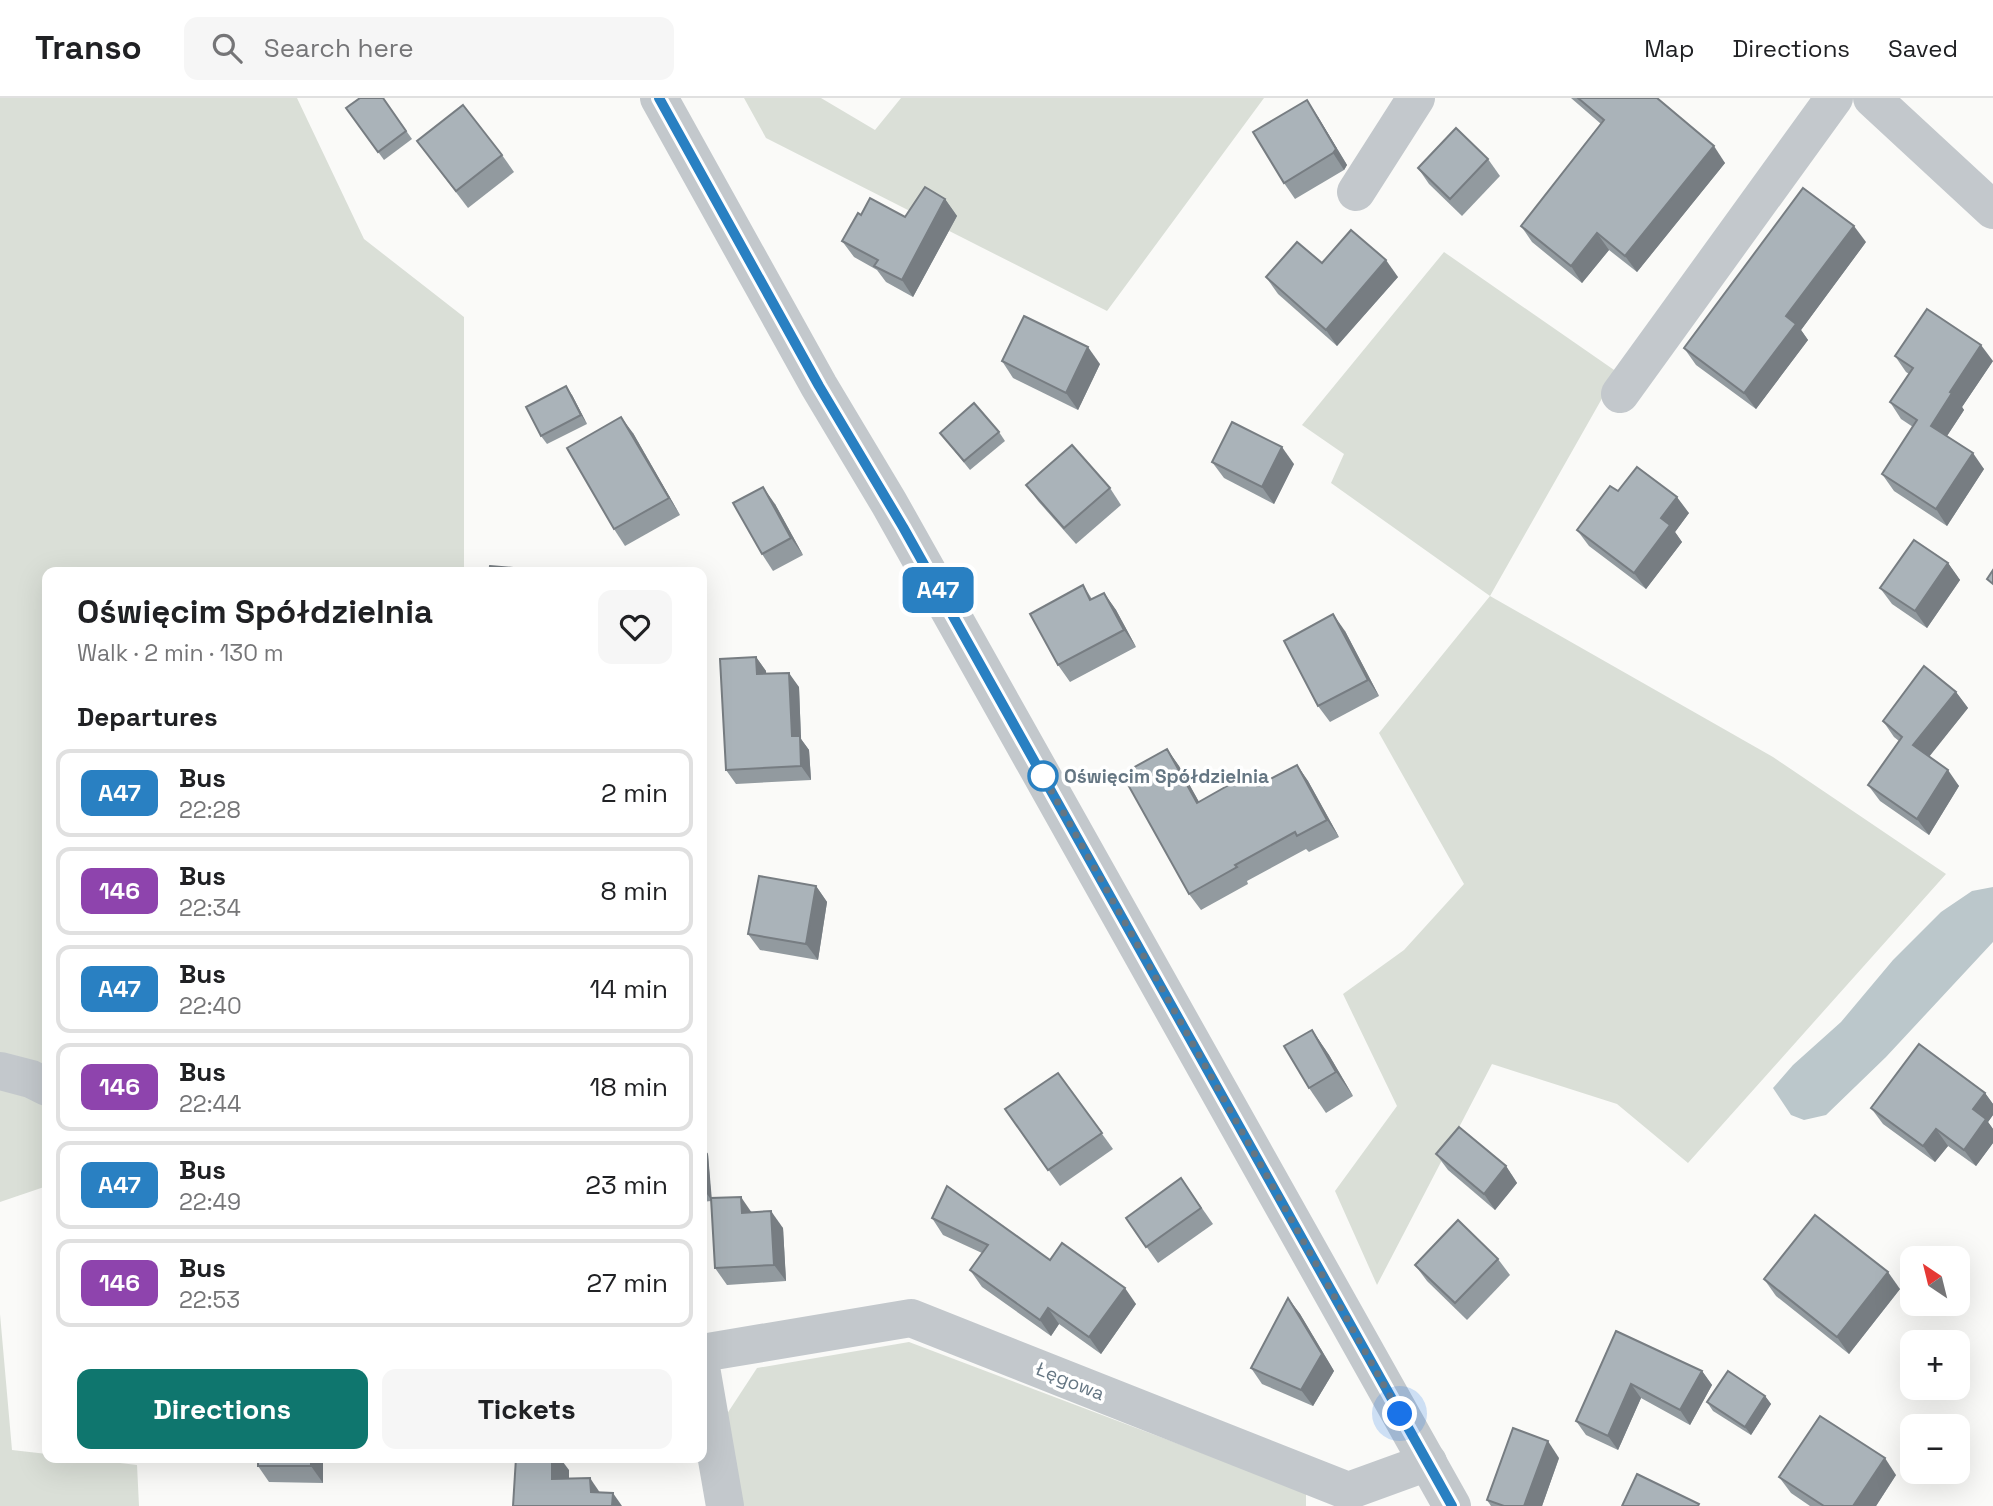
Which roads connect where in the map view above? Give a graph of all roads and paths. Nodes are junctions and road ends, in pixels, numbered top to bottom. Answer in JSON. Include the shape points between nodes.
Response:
{"nodes":[{"id":1,"x":659,"y":98,"type":"edge"},
{"id":2,"x":1416,"y":98,"type":"edge"},
{"id":3,"x":1834,"y":98,"type":"edge"},
{"id":4,"x":1872,"y":98,"type":"edge"},
{"id":5,"x":1356,"y":192,"type":"dead end"},
{"id":6,"x":1993,"y":210,"type":"edge"},
{"id":7,"x":1620,"y":394,"type":"dead end"},
{"id":8,"x":0,"y":1071,"type":"edge"},
{"id":9,"x":42,"y":1084,"type":"edge"},
{"id":10,"x":707,"y":1352,"type":"edge"},
{"id":11,"x":707,"y":1402,"type":"edge"},
{"id":12,"x":1428,"y":1462,"type":"junction"},
{"id":13,"x":1349,"y":1498,"type":"edge"},
{"id":14,"x":725,"y":1506,"type":"edge"},
{"id":15,"x":1452,"y":1506,"type":"edge"}],
"edges":[{"from":1,"to":12,"type":"street"},
{"from":2,"to":5,"type":"street"},
{"from":3,"to":7,"type":"street"},
{"from":4,"to":6,"type":"street"},
{"from":8,"to":9,"type":"street"},
{"from":10,"to":13,"type":"street","name":"Łęgowa","via":[[911,1318]]},
{"from":11,"to":14,"type":"street"},
{"from":12,"to":13,"type":"street","name":"Łęgowa"},
{"from":12,"to":15,"type":"street"}]}
